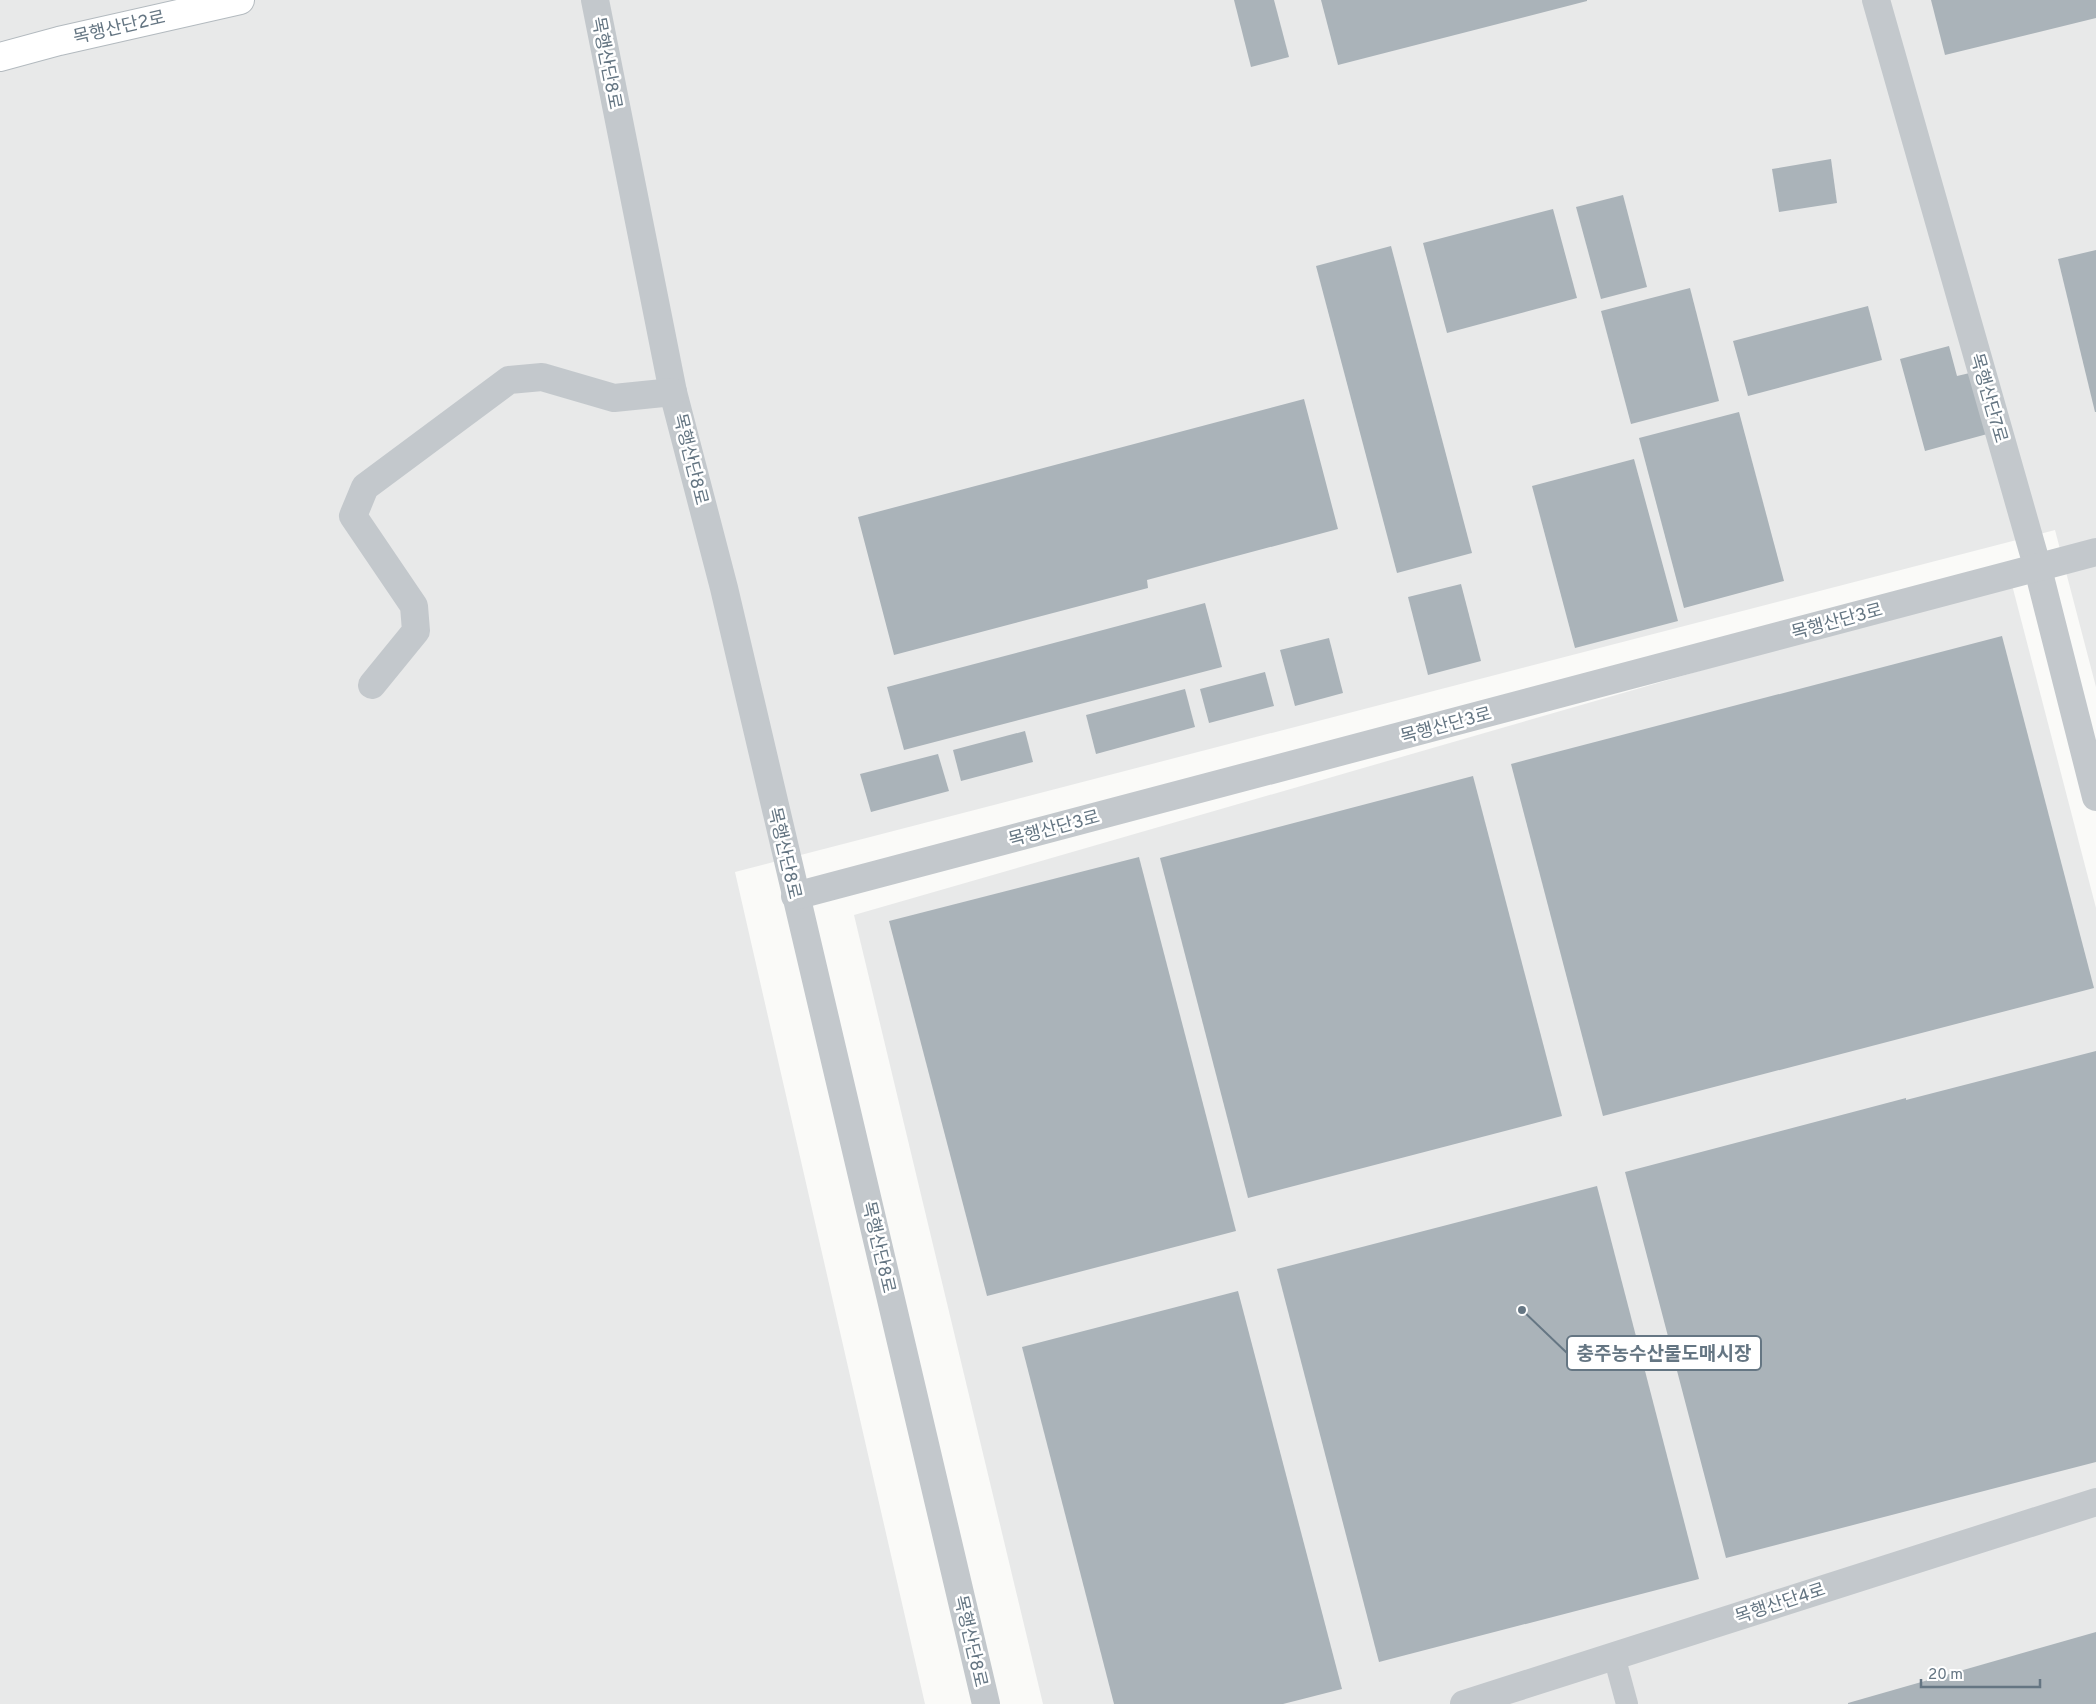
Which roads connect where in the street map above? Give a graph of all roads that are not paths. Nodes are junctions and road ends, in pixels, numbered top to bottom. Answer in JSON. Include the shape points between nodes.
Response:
{"nodes":[{"id":1,"x":240,"y":0,"type":"edge"},
{"id":2,"x":594,"y":0,"type":"edge"},
{"id":3,"x":1876,"y":0,"type":"edge"},
{"id":4,"x":0,"y":57,"type":"edge"},
{"id":5,"x":673,"y":392,"type":"junction"},
{"id":6,"x":2096,"y":552,"type":"edge"},
{"id":7,"x":2038,"y":569,"type":"junction"},
{"id":8,"x":372,"y":685,"type":"dead end"},
{"id":9,"x":2096,"y":797,"type":"edge"},
{"id":10,"x":795,"y":896,"type":"junction"},
{"id":11,"x":2096,"y":1502,"type":"edge"},
{"id":12,"x":1614,"y":1656,"type":"junction"},
{"id":13,"x":986,"y":1704,"type":"edge"},
{"id":14,"x":1464,"y":1704,"type":"edge"},
{"id":15,"x":1627,"y":1704,"type":"edge"}],
"edges":[{"from":1,"to":4,"type":"street","name":"목행산단2로","via":[[59,40]]},
{"from":2,"to":5,"type":"street","name":"목행산단8로"},
{"from":3,"to":7,"type":"street","name":"목행산단7로"},
{"from":5,"to":8,"type":"street","via":[[614,398],[542,377],[509,380],[365,487],[353,516],[414,606],[416,631]]},
{"from":5,"to":10,"type":"street","name":"목행산단8로","via":[[724,588]]},
{"from":6,"to":7,"type":"street","name":"목행산단3로"},
{"from":7,"to":9,"type":"street","name":"목행산단7로"},
{"from":7,"to":10,"type":"street","name":"목행산단3로"},
{"from":10,"to":13,"type":"street","name":"목행산단8로"},
{"from":11,"to":12,"type":"street","name":"목행산단4로"},
{"from":12,"to":14,"type":"street","name":"목행산단4로"},
{"from":12,"to":15,"type":"lane"}]}
